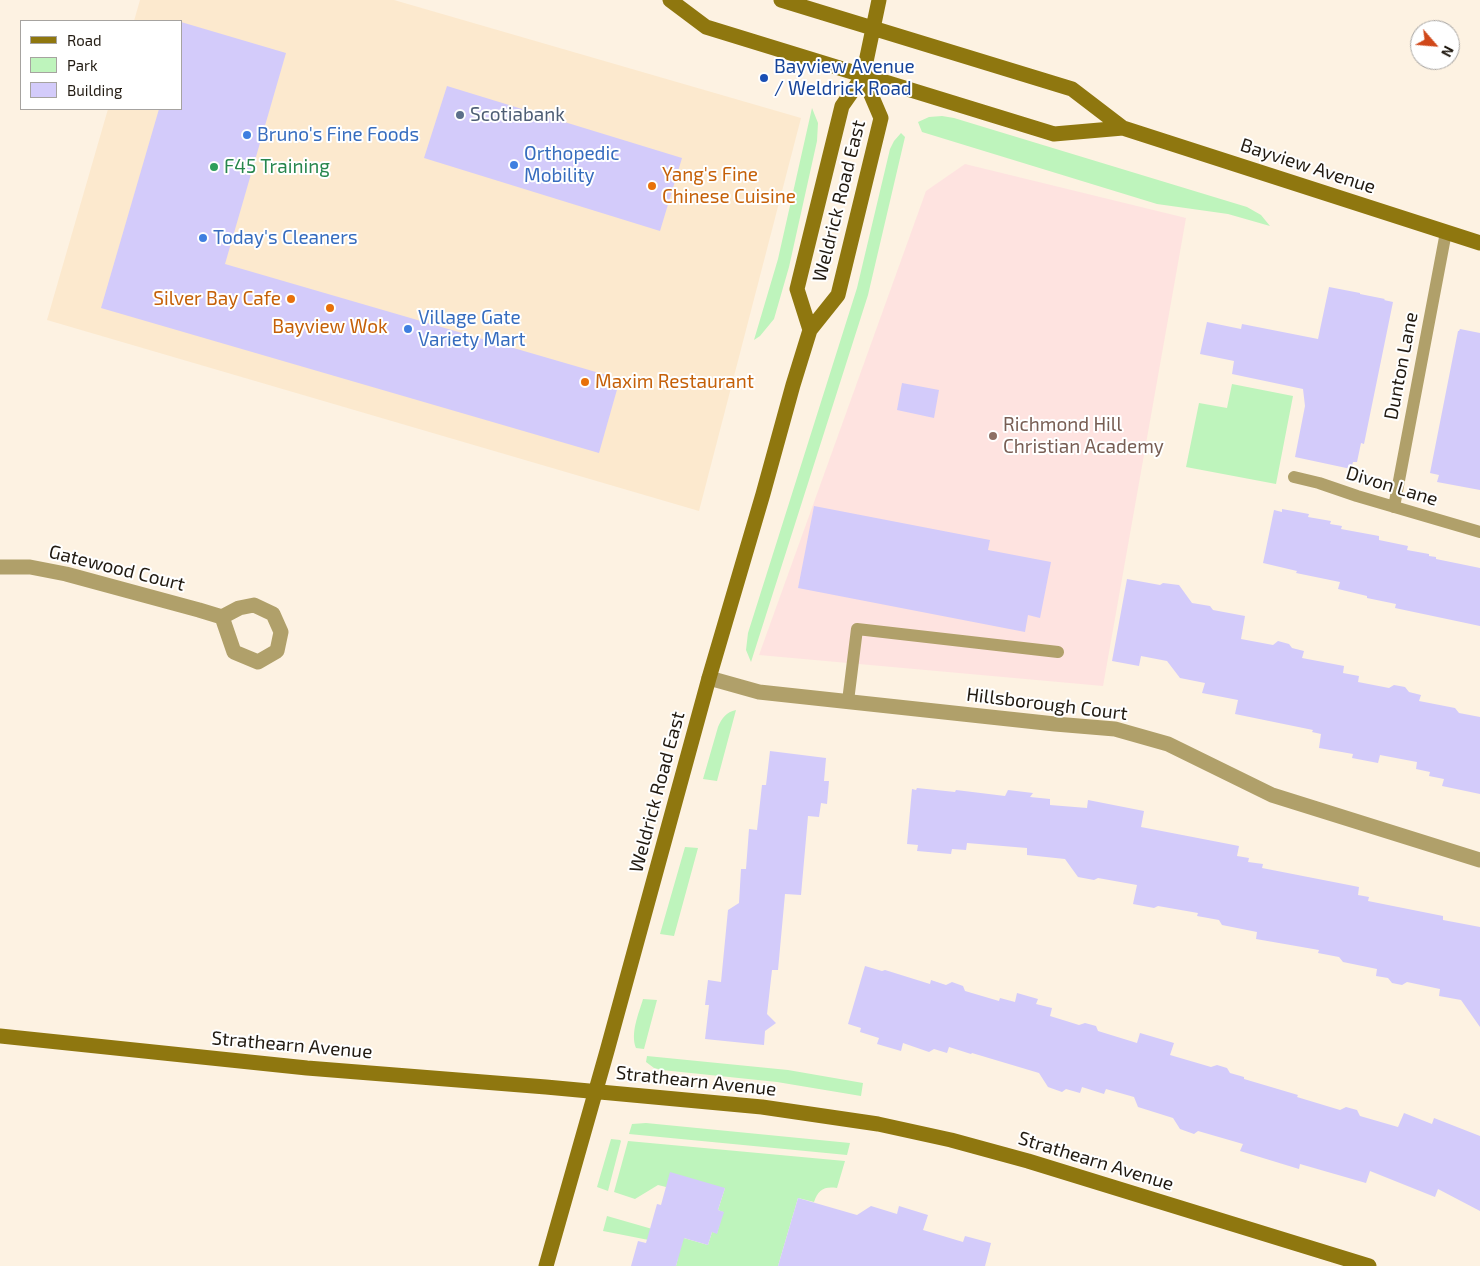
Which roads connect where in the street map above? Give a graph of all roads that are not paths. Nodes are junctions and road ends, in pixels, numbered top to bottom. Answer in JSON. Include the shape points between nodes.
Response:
{"nodes":[{"id":1,"x":670,"y":0,"type":"edge"},
{"id":2,"x":780,"y":0,"type":"edge"},
{"id":3,"x":879,"y":0,"type":"edge"},
{"id":4,"x":873,"y":28,"type":"junction"},
{"id":5,"x":863,"y":76,"type":"junction"},
{"id":6,"x":1123,"y":128,"type":"junction"},
{"id":7,"x":1446,"y":232,"type":"junction"},
{"id":8,"x":1480,"y":243,"type":"edge"},
{"id":9,"x":810,"y":330,"type":"junction"},
{"id":10,"x":1294,"y":477,"type":"dead end"},
{"id":11,"x":1394,"y":507,"type":"junction"},
{"id":12,"x":1480,"y":532,"type":"edge"},
{"id":13,"x":0,"y":567,"type":"edge"},
{"id":14,"x":222,"y":617,"type":"dead end"},
{"id":15,"x":1058,"y":652,"type":"dead end"},
{"id":16,"x":708,"y":678,"type":"junction"},
{"id":17,"x":848,"y":701,"type":"junction"},
{"id":18,"x":1480,"y":860,"type":"edge"},
{"id":19,"x":0,"y":1036,"type":"edge"},
{"id":20,"x":595,"y":1091,"type":"junction"},
{"id":21,"x":546,"y":1266,"type":"edge"},
{"id":22,"x":1369,"y":1266,"type":"edge"}],
"edges":[{"from":1,"to":5,"type":"street","name":"Bayview Avenue","via":[[706,27]]},
{"from":2,"to":4,"type":"street","name":"Bayview Avenue"},
{"from":3,"to":4,"type":"street","name":"Weldrick Road East"},
{"from":4,"to":5,"type":"street","name":"Weldrick Road East"},
{"from":4,"to":6,"type":"street","name":"Bayview Avenue","via":[[1072,89]]},
{"from":5,"to":6,"type":"street","name":"Bayview Avenue","via":[[1054,134]]},
{"from":5,"to":9,"type":"street","name":"Weldrick Road East","via":[[842,106],[797,289]]},
{"from":5,"to":9,"type":"street","name":"Weldrick Road East","via":[[881,118],[838,295]]},
{"from":6,"to":7,"type":"street","name":"Bayview Avenue"},
{"from":7,"to":8,"type":"street","name":"Bayview Avenue"},
{"from":7,"to":11,"type":"lane","name":"Dunton Lane"},
{"from":9,"to":16,"type":"street","name":"Weldrick Road East"},
{"from":10,"to":11,"type":"lane","name":"Divon Lane"},
{"from":11,"to":12,"type":"lane","name":"Divon Lane"},
{"from":13,"to":14,"type":"street","name":"Gatewood Court","via":[[30,567],[66,574]]},
{"from":15,"to":17,"type":"lane","via":[[857,629]]},
{"from":16,"to":17,"type":"street","name":"Hillsborough Court","via":[[759,692]]},
{"from":16,"to":20,"type":"street","name":"Weldrick Road East"},
{"from":17,"to":18,"type":"street","name":"Hillsborough Court","via":[[1115,729],[1168,744],[1272,795]]},
{"from":19,"to":20,"type":"street","name":"Strathearn Avenue","via":[[307,1068]]},
{"from":20,"to":21,"type":"street","name":"Weldrick Road East"},
{"from":20,"to":22,"type":"street","name":"Strathearn Avenue","via":[[762,1107],[878,1124],[951,1140]]}]}
